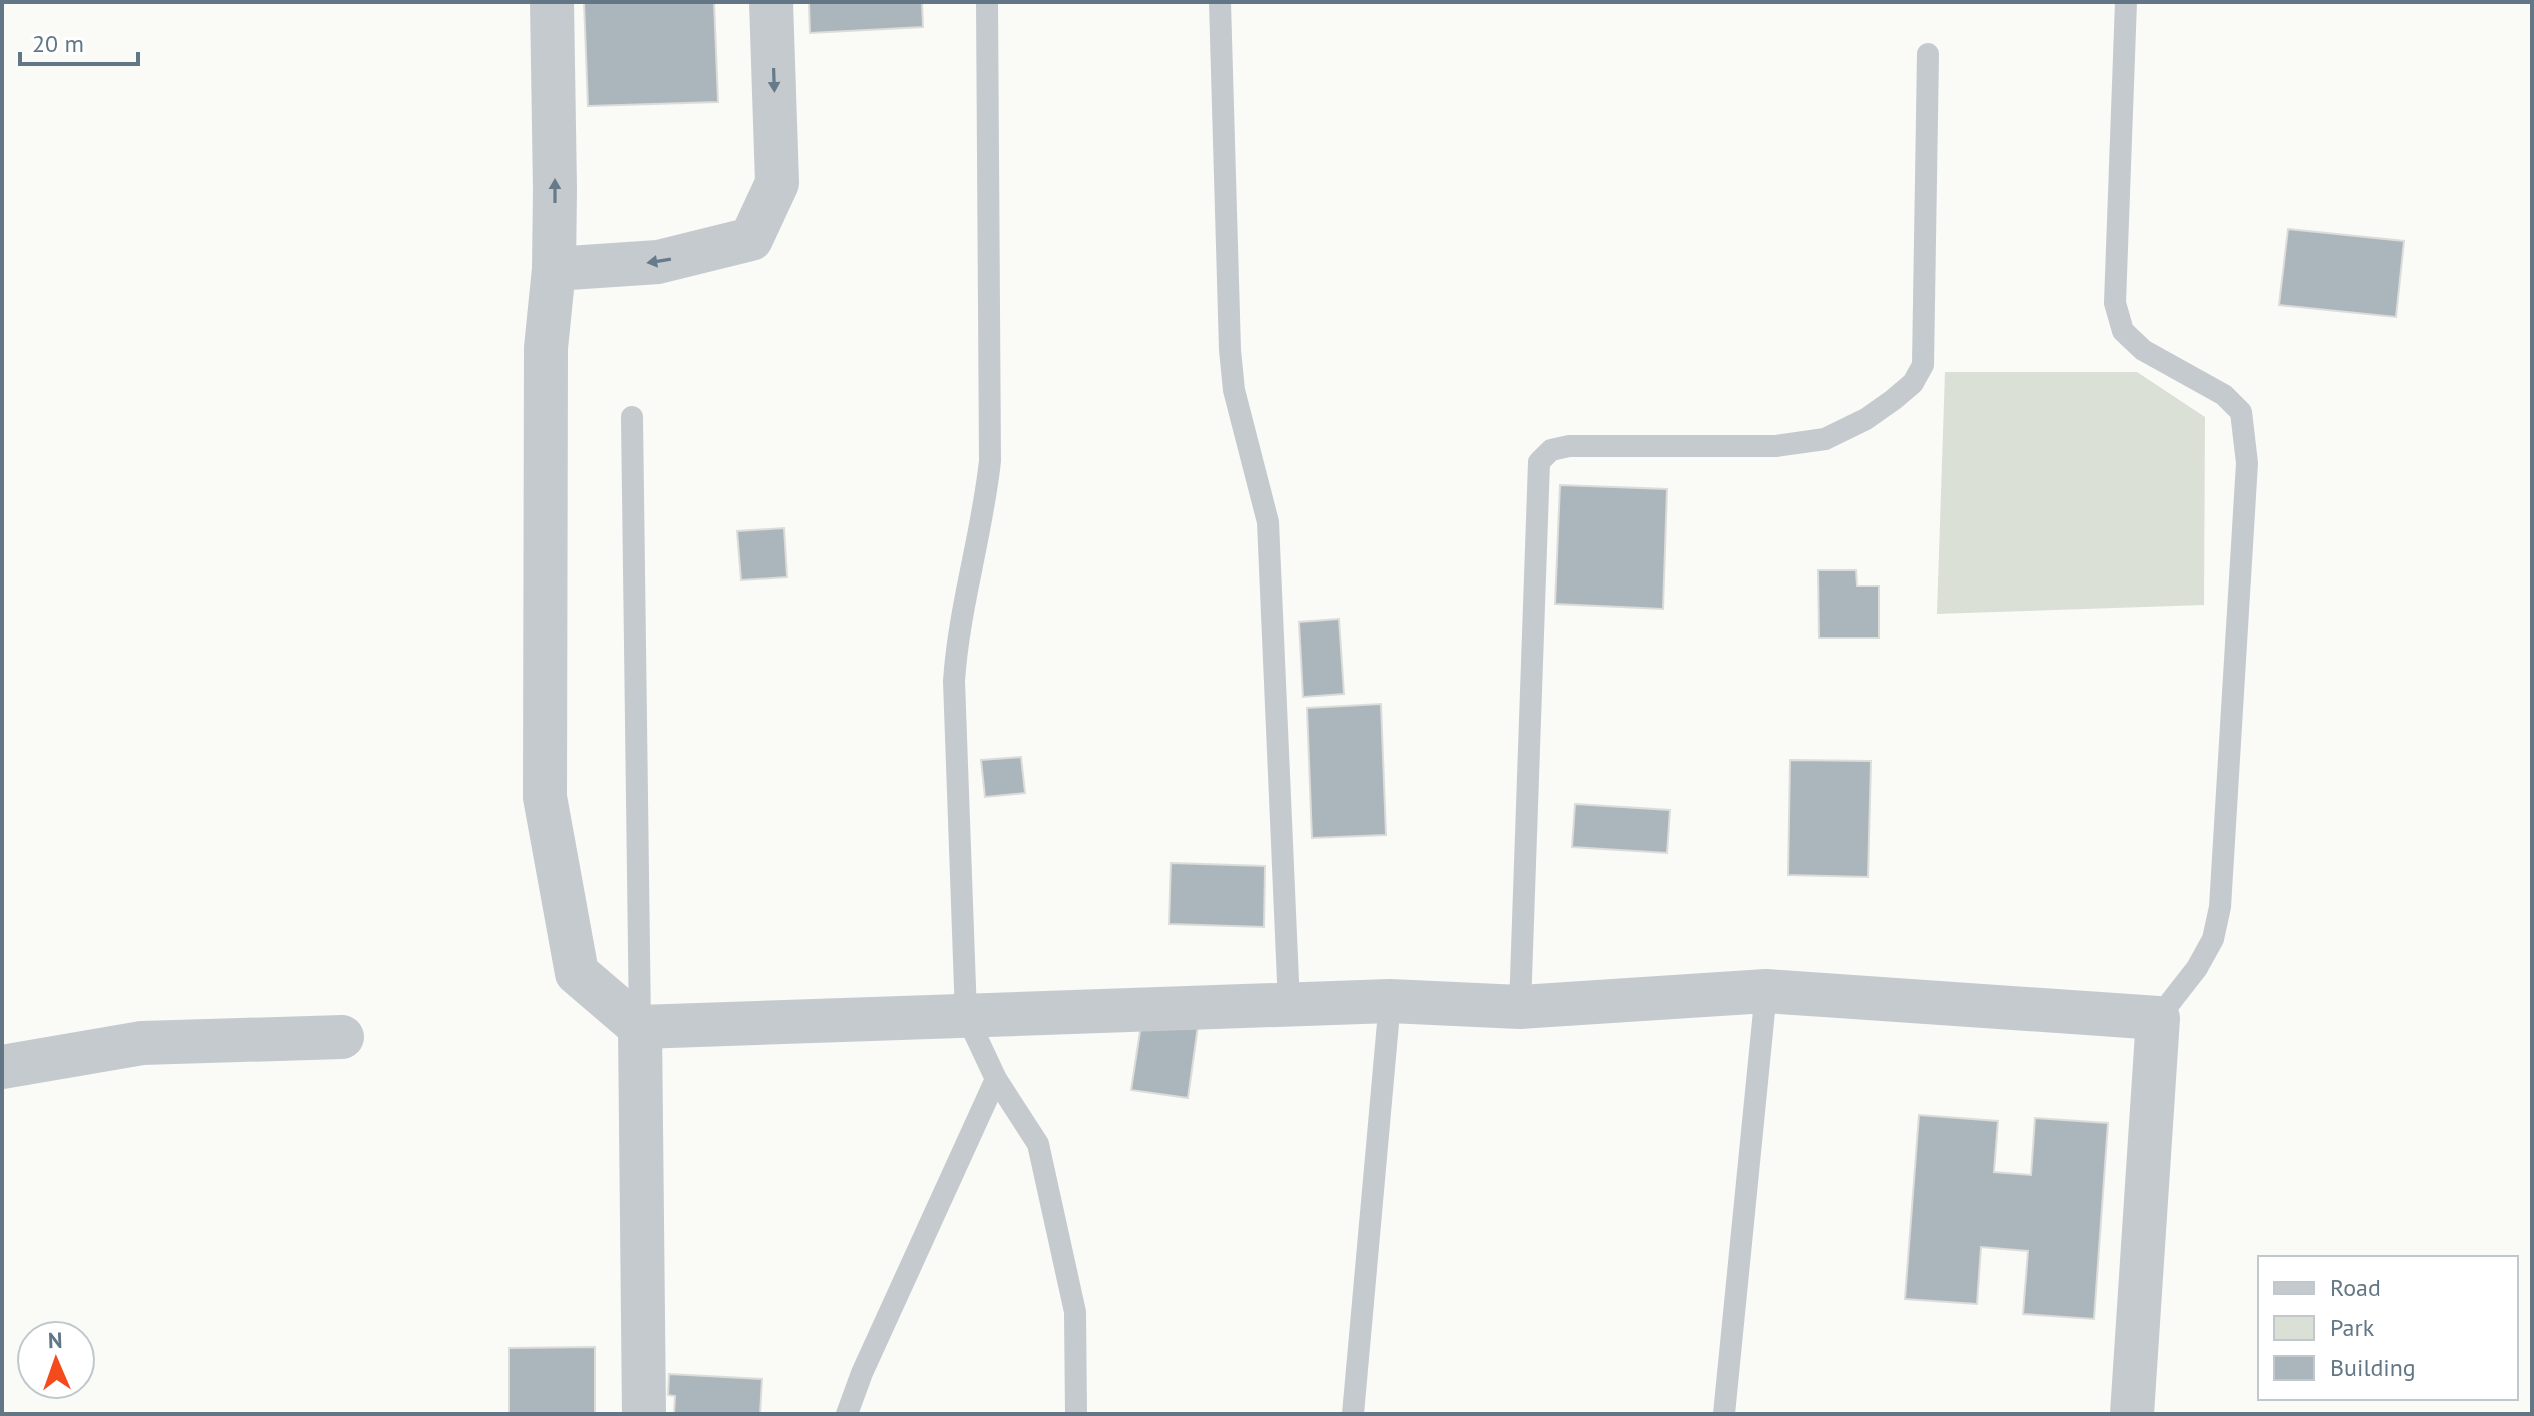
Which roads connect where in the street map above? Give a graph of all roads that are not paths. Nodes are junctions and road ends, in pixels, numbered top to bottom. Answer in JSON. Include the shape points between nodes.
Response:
{"nodes":[{"id":1,"x":552,"y":2,"type":"edge"},
{"id":2,"x":771,"y":2,"type":"edge"},
{"id":3,"x":987,"y":2,"type":"edge"},
{"id":4,"x":1220,"y":2,"type":"edge"},
{"id":5,"x":2126,"y":2,"type":"edge"},
{"id":6,"x":1928,"y":54,"type":"dead end"},
{"id":7,"x":554,"y":269,"type":"junction"},
{"id":8,"x":632,"y":417,"type":"dead end"},
{"id":9,"x":1766,"y":991,"type":"junction"},
{"id":10,"x":1390,"y":1001,"type":"junction"},
{"id":11,"x":1289,"y":1004,"type":"junction"},
{"id":12,"x":1520,"y":1007,"type":"junction"},
{"id":13,"x":966,"y":1015,"type":"junction"},
{"id":14,"x":2158,"y":1018,"type":"junction"},
{"id":15,"x":640,"y":1027,"type":"junction"},
{"id":16,"x":342,"y":1037,"type":"dead end"},
{"id":17,"x":2,"y":1067,"type":"edge"},
{"id":18,"x":996,"y":1079,"type":"junction"},
{"id":19,"x":644,"y":1414,"type":"edge"},
{"id":20,"x":847,"y":1414,"type":"edge"},
{"id":21,"x":1076,"y":1414,"type":"edge"},
{"id":22,"x":1353,"y":1414,"type":"edge"},
{"id":23,"x":1724,"y":1414,"type":"edge"},
{"id":24,"x":2132,"y":1414,"type":"edge"}],
"edges":[{"from":7,"to":1,"type":"street","one_way":true},
{"from":2,"to":7,"type":"street","one_way":true,"via":[[777,183],[751,239],[658,262]]},
{"from":3,"to":13,"type":"lane","via":[[990,461],[956,644],[954,681]]},
{"from":4,"to":11,"type":"lane","via":[[1230,350],[1234,390],[1268,522]]},
{"from":5,"to":14,"type":"lane","via":[[2115,303],[2123,331],[2143,350],[2224,395],[2241,412],[2246,438],[2220,907],[2213,939],[2197,968]]},
{"from":6,"to":12,"type":"lane","via":[[1923,365],[1913,383],[1866,419],[1825,439],[1776,446],[1569,446],[1551,450],[1539,462]]},
{"from":7,"to":15,"type":"street","via":[[546,348],[545,797],[577,973]]},
{"from":8,"to":15,"type":"lane"},
{"from":9,"to":12,"type":"street"},
{"from":9,"to":14,"type":"street"},
{"from":9,"to":23,"type":"lane"},
{"from":10,"to":11,"type":"street"},
{"from":10,"to":12,"type":"street"},
{"from":10,"to":22,"type":"lane"},
{"from":11,"to":13,"type":"street"},
{"from":13,"to":15,"type":"street"},
{"from":13,"to":18,"type":"lane"},
{"from":14,"to":24,"type":"street"},
{"from":15,"to":19,"type":"street"},
{"from":16,"to":17,"type":"street","via":[[142,1043]]},
{"from":18,"to":20,"type":"lane"},
{"from":18,"to":21,"type":"lane","via":[[1038,1144],[1075,1312]]}]}
